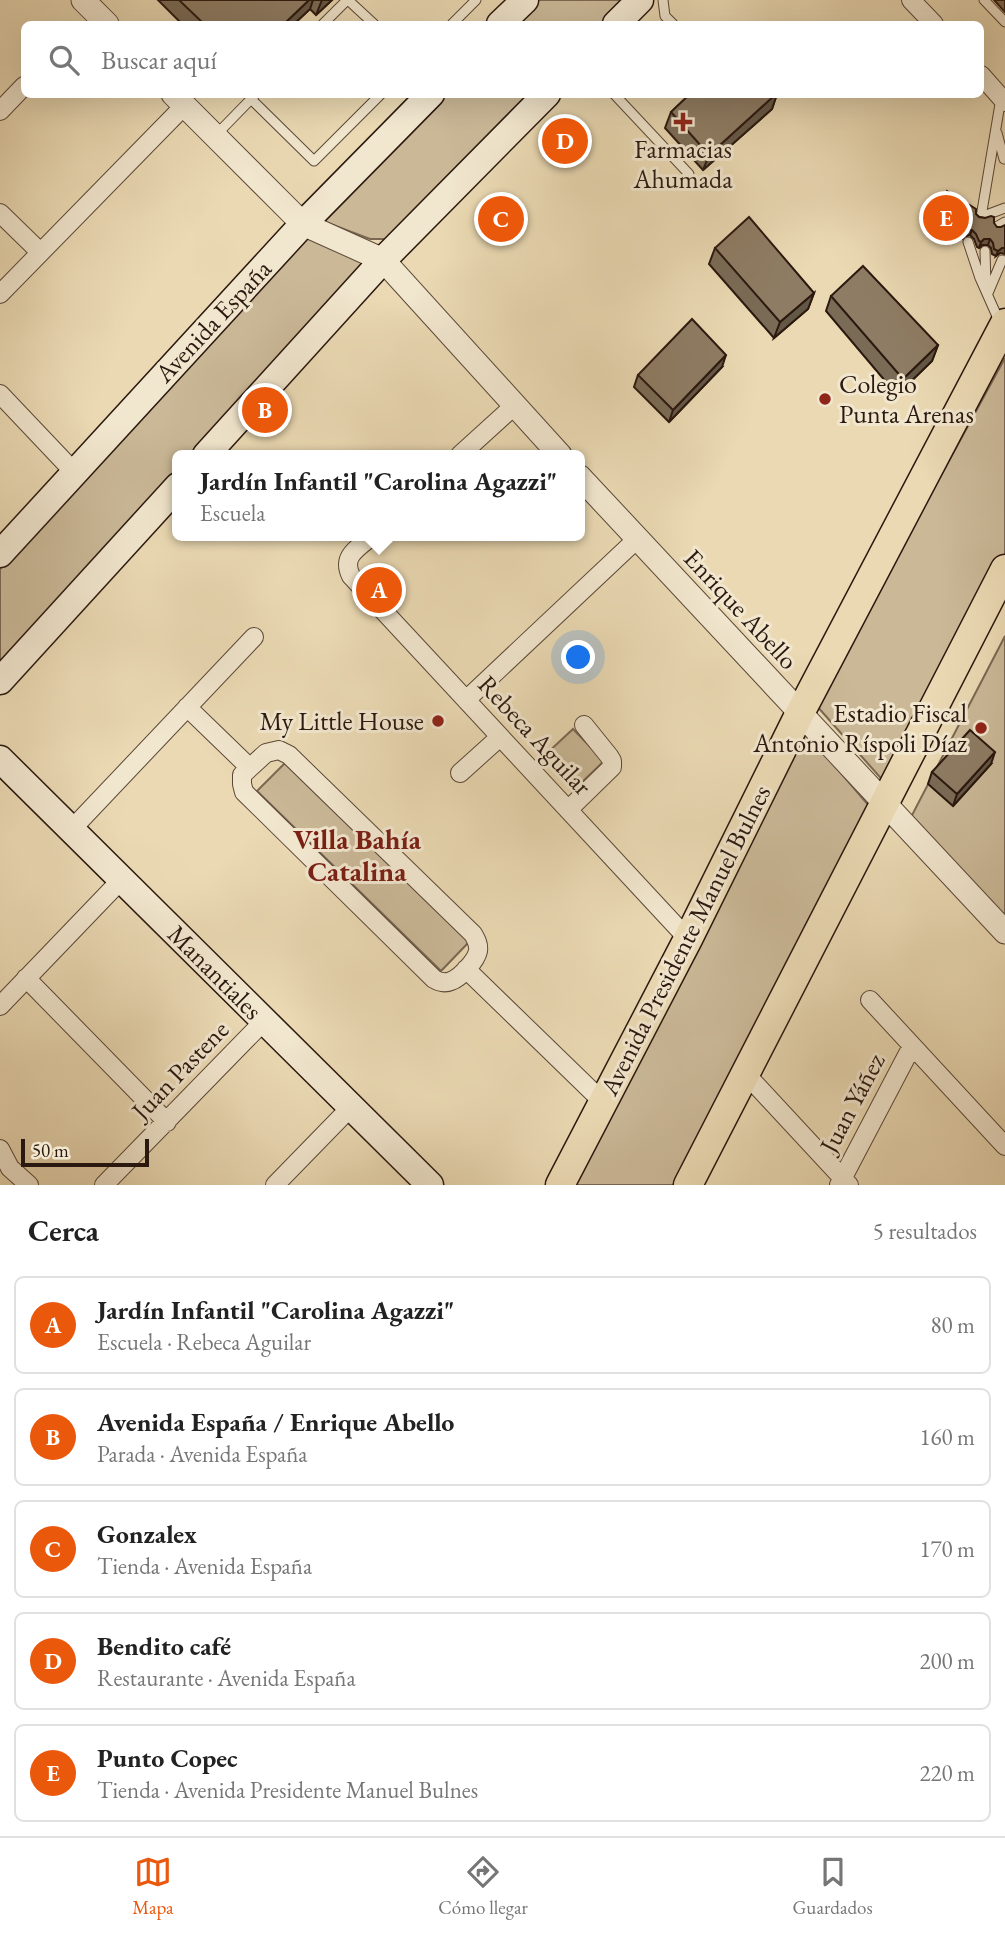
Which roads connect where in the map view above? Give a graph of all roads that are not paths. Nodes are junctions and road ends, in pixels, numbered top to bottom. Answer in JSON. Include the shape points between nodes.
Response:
{"nodes":[{"id":1,"x":347,"y":0,"type":"edge"},
{"id":2,"x":476,"y":0,"type":"edge"},
{"id":3,"x":525,"y":0,"type":"edge"},
{"id":4,"x":640,"y":0,"type":"edge"},
{"id":5,"x":663,"y":0,"type":"edge"},
{"id":6,"x":911,"y":0,"type":"edge"},
{"id":7,"x":984,"y":0,"type":"edge"},
{"id":8,"x":326,"y":21,"type":"edge"},
{"id":9,"x":371,"y":21,"type":"edge"},
{"id":10,"x":455,"y":21,"type":"edge"},
{"id":11,"x":503,"y":21,"type":"edge"},
{"id":12,"x":619,"y":21,"type":"edge"},
{"id":13,"x":670,"y":21,"type":"edge"},
{"id":14,"x":931,"y":21,"type":"edge"},
{"id":15,"x":1005,"y":22,"type":"edge"},
{"id":16,"x":984,"y":78,"type":"edge"},
{"id":17,"x":21,"y":89,"type":"edge"},
{"id":18,"x":252,"y":98,"type":"edge"},
{"id":19,"x":254,"y":98,"type":"edge"},
{"id":20,"x":377,"y":98,"type":"edge"},
{"id":21,"x":427,"y":98,"type":"edge"},
{"id":22,"x":543,"y":98,"type":"edge"},
{"id":23,"x":618,"y":98,"type":"edge"},
{"id":24,"x":179,"y":100,"type":"edge"},
{"id":25,"x":1003,"y":100,"type":"edge"},
{"id":26,"x":0,"y":111,"type":"edge"},
{"id":27,"x":995,"y":128,"type":"junction"},
{"id":28,"x":215,"y":136,"type":"junction"},
{"id":29,"x":1005,"y":138,"type":"edge"},
{"id":30,"x":1004,"y":159,"type":"edge"},
{"id":31,"x":689,"y":174,"type":"dead end"},
{"id":32,"x":1005,"y":208,"type":"edge"},
{"id":33,"x":0,"y":213,"type":"edge"},
{"id":34,"x":303,"y":224,"type":"junction"},
{"id":35,"x":968,"y":242,"type":"dead end"},
{"id":36,"x":985,"y":251,"type":"dead end"},
{"id":37,"x":40,"y":252,"type":"junction"},
{"id":38,"x":383,"y":260,"type":"junction"},
{"id":39,"x":1002,"y":260,"type":"dead end"},
{"id":40,"x":0,"y":294,"type":"edge"},
{"id":41,"x":987,"y":295,"type":"junction"},
{"id":42,"x":1004,"y":326,"type":"edge"},
{"id":43,"x":0,"y":394,"type":"edge"},
{"id":44,"x":514,"y":405,"type":"junction"},
{"id":45,"x":211,"y":450,"type":"edge"},
{"id":46,"x":465,"y":450,"type":"edge"},
{"id":47,"x":555,"y":450,"type":"edge"},
{"id":48,"x":74,"y":472,"type":"junction"},
{"id":49,"x":585,"y":482,"type":"edge"},
{"id":50,"x":172,"y":493,"type":"edge"},
{"id":51,"x":637,"y":539,"type":"junction"},
{"id":52,"x":366,"y":541,"type":"edge"},
{"id":53,"x":0,"y":554,"type":"edge"},
{"id":54,"x":1005,"y":569,"type":"edge"},
{"id":55,"x":254,"y":637,"type":"dead end"},
{"id":56,"x":0,"y":681,"type":"edge"},
{"id":57,"x":466,"y":700,"type":"junction"},
{"id":58,"x":187,"y":707,"type":"junction"},
{"id":59,"x":800,"y":713,"type":"junction"},
{"id":60,"x":584,"y":725,"type":"dead end"},
{"id":61,"x":500,"y":737,"type":"junction"},
{"id":62,"x":0,"y":759,"type":"edge"},
{"id":63,"x":249,"y":767,"type":"junction"},
{"id":64,"x":460,"y":773,"type":"dead end"},
{"id":65,"x":884,"y":803,"type":"junction"},
{"id":66,"x":568,"y":810,"type":"junction"},
{"id":67,"x":71,"y":830,"type":"junction"},
{"id":68,"x":121,"y":880,"type":"junction"},
{"id":69,"x":1005,"y":932,"type":"edge"},
{"id":70,"x":688,"y":939,"type":"junction"},
{"id":71,"x":466,"y":969,"type":"junction"},
{"id":72,"x":26,"y":978,"type":"junction"},
{"id":73,"x":870,"y":1000,"type":"dead end"},
{"id":74,"x":0,"y":1006,"type":"edge"},
{"id":75,"x":264,"y":1021,"type":"junction"},
{"id":76,"x":912,"y":1046,"type":"junction"},
{"id":77,"x":745,"y":1073,"type":"junction"},
{"id":78,"x":603,"y":1102,"type":"junction"},
{"id":79,"x":351,"y":1107,"type":"junction"},
{"id":80,"x":167,"y":1122,"type":"junction"},
{"id":81,"x":1005,"y":1146,"type":"edge"},
{"id":82,"x":0,"y":1149,"type":"edge"},
{"id":83,"x":5,"y":1173,"type":"edge"},
{"id":84,"x":844,"y":1183,"type":"edge"},
{"id":85,"x":29,"y":1185,"type":"edge"},
{"id":86,"x":104,"y":1185,"type":"edge"},
{"id":87,"x":275,"y":1185,"type":"edge"},
{"id":88,"x":430,"y":1185,"type":"edge"},
{"id":89,"x":560,"y":1185,"type":"edge"},
{"id":90,"x":688,"y":1185,"type":"edge"}],
"edges":[{"from":1,"to":8,"type":"lane"},
{"from":1,"to":9,"type":"lane"},
{"from":2,"to":10,"type":"lane"},
{"from":3,"to":11,"type":"main road"},
{"from":4,"to":12,"type":"main road"},
{"from":5,"to":13,"type":"lane"},
{"from":6,"to":14,"type":"street"},
{"from":7,"to":15,"type":"lane"},
{"from":16,"to":25,"type":"street"},
{"from":17,"to":26,"type":"street"},
{"from":18,"to":28,"type":"lane"},
{"from":19,"to":20,"type":"lane","via":[[314,161]]},
{"from":21,"to":34,"type":"main road","name":"Avenida España"},
{"from":22,"to":38,"type":"main road"},
{"from":23,"to":31,"type":"lane"},
{"from":24,"to":28,"type":"street"},
{"from":24,"to":37,"type":"street"},
{"from":25,"to":27,"type":"lane"},
{"from":27,"to":29,"type":"lane"},
{"from":27,"to":30,"type":"lane"},
{"from":27,"to":32,"type":"lane","via":[[981,217]]},
{"from":28,"to":34,"type":"street"},
{"from":33,"to":37,"type":"street"},
{"from":34,"to":38,"type":"street"},
{"from":34,"to":48,"type":"main road","name":"Avenida España"},
{"from":35,"to":41,"type":"lane"},
{"from":36,"to":41,"type":"lane"},
{"from":37,"to":40,"type":"street"},
{"from":38,"to":44,"type":"street"},
{"from":38,"to":45,"type":"main road"},
{"from":39,"to":41,"type":"lane"},
{"from":41,"to":42,"type":"lane"},
{"from":42,"to":59,"type":"main road","name":"Avenida Presidente Manuel Bulnes"},
{"from":43,"to":48,"type":"street"},
{"from":44,"to":46,"type":"street"},
{"from":44,"to":47,"type":"street"},
{"from":48,"to":53,"type":"main road","name":"Avenida España"},
{"from":49,"to":51,"type":"street","name":"Enrique Abello"},
{"from":50,"to":56,"type":"main road"},
{"from":51,"to":57,"type":"street"},
{"from":51,"to":59,"type":"street","name":"Enrique Abello"},
{"from":52,"to":57,"type":"street","name":"Rebeca Aguilar","via":[[352,553],[347,565],[351,576]]},
{"from":54,"to":65,"type":"main road"},
{"from":55,"to":58,"type":"street"},
{"from":57,"to":61,"type":"street","name":"Rebeca Aguilar"},
{"from":58,"to":63,"type":"street"},
{"from":58,"to":67,"type":"street"},
{"from":59,"to":65,"type":"street","name":"Enrique Abello"},
{"from":59,"to":70,"type":"main road","name":"Avenida Presidente Manuel Bulnes"},
{"from":60,"to":66,"type":"street","via":[[609,756],[612,767]]},
{"from":61,"to":64,"type":"street"},
{"from":61,"to":66,"type":"street","name":"Rebeca Aguilar"},
{"from":62,"to":67,"type":"main road","name":"Manantiales"},
{"from":63,"to":71,"type":"street","via":[[242,775],[248,796],[434,979],[449,982]]},
{"from":63,"to":71,"type":"street","via":[[270,751],[289,755],[473,934],[477,954]]},
{"from":65,"to":69,"type":"street","name":"Enrique Abello"},
{"from":65,"to":77,"type":"main road"},
{"from":66,"to":70,"type":"street","name":"Rebeca Aguilar"},
{"from":67,"to":68,"type":"main road","name":"Manantiales"},
{"from":68,"to":72,"type":"street"},
{"from":68,"to":75,"type":"main road","name":"Manantiales"},
{"from":70,"to":78,"type":"main road","name":"Avenida Presidente Manuel Bulnes"},
{"from":71,"to":78,"type":"street"},
{"from":72,"to":74,"type":"street"},
{"from":72,"to":80,"type":"street"},
{"from":73,"to":76,"type":"street"},
{"from":75,"to":79,"type":"main road","name":"Manantiales"},
{"from":75,"to":80,"type":"street","name":"Juan Pastene"},
{"from":76,"to":81,"type":"street"},
{"from":76,"to":84,"type":"street","name":"Juan Yáñez"},
{"from":77,"to":84,"type":"street"},
{"from":77,"to":90,"type":"main road"},
{"from":78,"to":89,"type":"main road","name":"Avenida Presidente Manuel Bulnes"},
{"from":79,"to":87,"type":"street"},
{"from":79,"to":88,"type":"main road","name":"Manantiales"},
{"from":80,"to":86,"type":"street","name":"Juan Pastene"},
{"from":82,"to":83,"type":"street"},
{"from":83,"to":85,"type":"street"}]}
